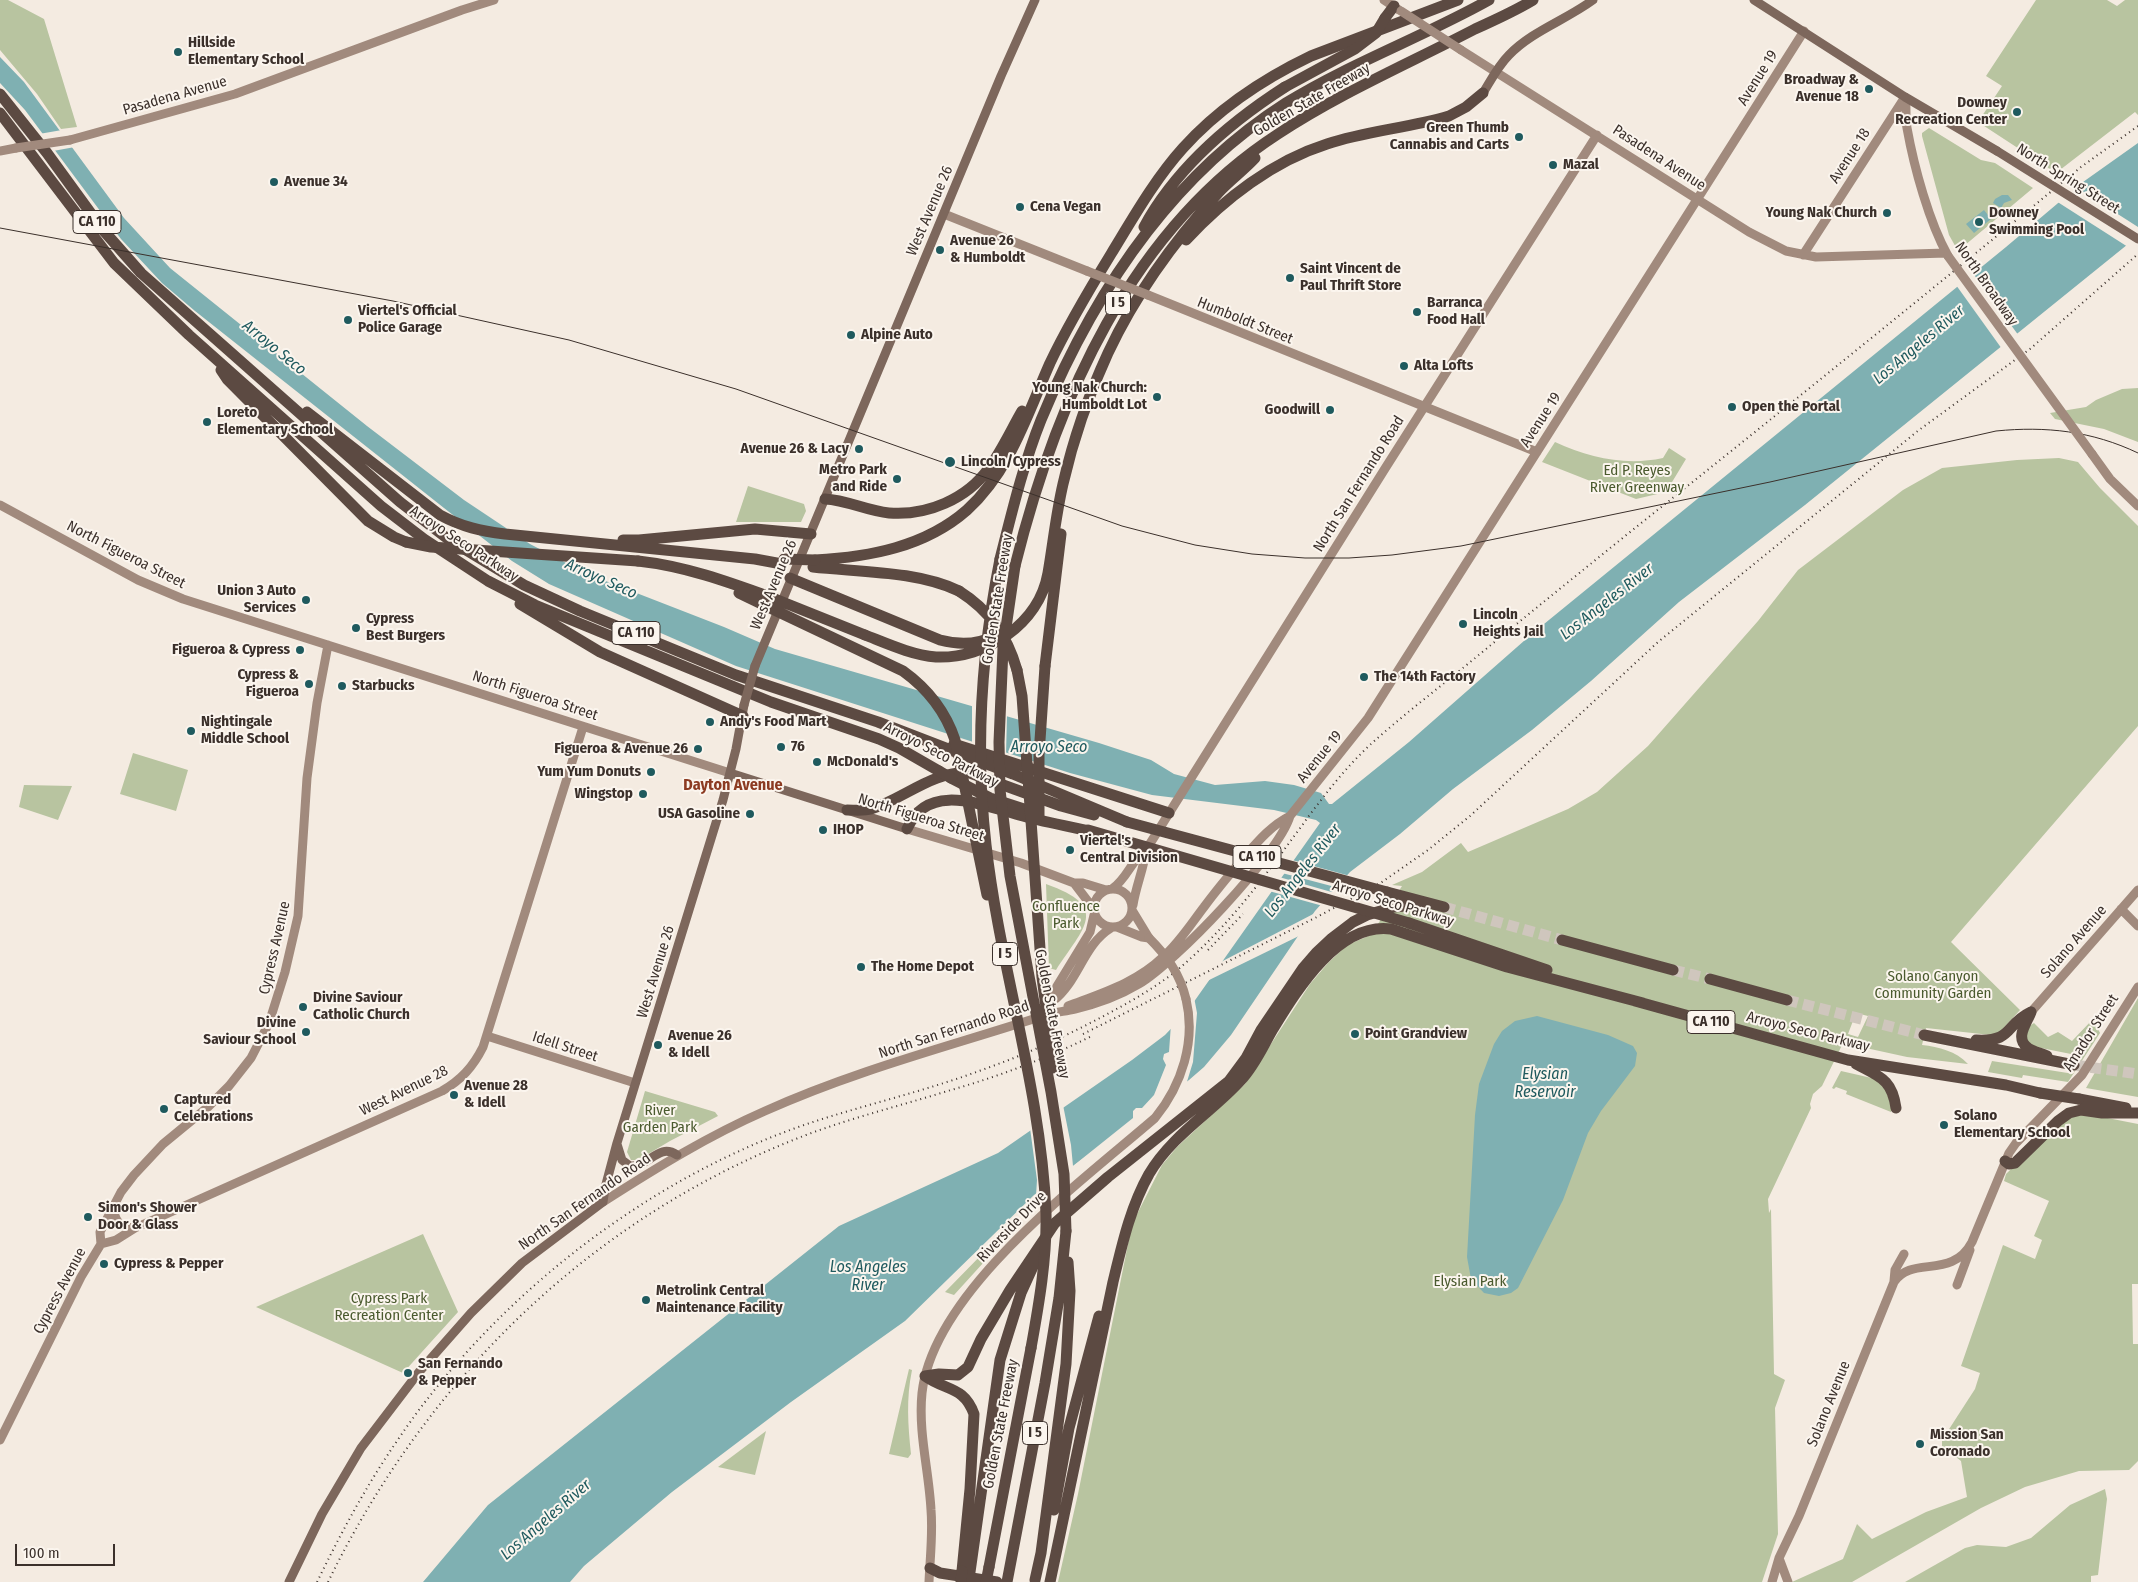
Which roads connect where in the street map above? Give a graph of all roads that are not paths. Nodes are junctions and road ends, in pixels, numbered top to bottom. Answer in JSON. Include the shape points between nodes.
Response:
{"nodes":[{"id":1,"x":494,"y":0,"type":"edge"},
{"id":2,"x":1035,"y":0,"type":"edge"},
{"id":3,"x":1458,"y":0,"type":"edge"},
{"id":4,"x":1489,"y":0,"type":"edge"},
{"id":5,"x":1533,"y":0,"type":"edge"},
{"id":6,"x":1592,"y":0,"type":"edge"},
{"id":7,"x":1754,"y":0,"type":"edge"},
{"id":8,"x":1395,"y":4,"type":"edge"},
{"id":9,"x":1804,"y":31,"type":"junction"},
{"id":10,"x":1496,"y":71,"type":"junction"},
{"id":11,"x":1483,"y":93,"type":"joint"},
{"id":12,"x":0,"y":94,"type":"edge"},
{"id":13,"x":1905,"y":97,"type":"junction"},
{"id":14,"x":0,"y":113,"type":"edge"},
{"id":15,"x":1278,"y":134,"type":"junction"},
{"id":16,"x":1597,"y":135,"type":"junction"},
{"id":17,"x":1,"y":148,"type":"edge"},
{"id":18,"x":1698,"y":199,"type":"junction"},
{"id":19,"x":944,"y":214,"type":"junction"},
{"id":20,"x":2138,"y":239,"type":"edge"},
{"id":21,"x":1803,"y":255,"type":"junction"},
{"id":22,"x":1947,"y":255,"type":"junction"},
{"id":23,"x":1127,"y":257,"type":"junction"},
{"id":24,"x":1148,"y":282,"type":"junction"},
{"id":25,"x":209,"y":335,"type":"junction"},
{"id":26,"x":212,"y":356,"type":"junction"},
{"id":27,"x":1051,"y":362,"type":"junction"},
{"id":28,"x":1423,"y":407,"type":"junction"},
{"id":29,"x":1081,"y":423,"type":"junction"},
{"id":30,"x":1537,"y":452,"type":"junction"},
{"id":31,"x":825,"y":500,"type":"junction"},
{"id":32,"x":0,"y":505,"type":"edge"},
{"id":33,"x":2138,"y":506,"type":"edge"},
{"id":34,"x":811,"y":534,"type":"junction"},
{"id":35,"x":577,"y":541,"type":"junction"},
{"id":36,"x":814,"y":564,"type":"junction"},
{"id":37,"x":1048,"y":565,"type":"junction"},
{"id":38,"x":790,"y":578,"type":"junction"},
{"id":39,"x":488,"y":581,"type":"junction"},
{"id":40,"x":768,"y":602,"type":"junction"},
{"id":41,"x":328,"y":645,"type":"junction"},
{"id":42,"x":743,"y":711,"type":"junction"},
{"id":43,"x":878,"y":722,"type":"junction"},
{"id":44,"x":583,"y":727,"type":"junction"},
{"id":45,"x":730,"y":772,"type":"junction"},
{"id":46,"x":847,"y":810,"type":"junction"},
{"id":47,"x":1169,"y":813,"type":"junction"},
{"id":48,"x":1290,"y":816,"type":"junction"},
{"id":49,"x":1126,"y":822,"type":"junction"},
{"id":50,"x":907,"y":829,"type":"junction"},
{"id":51,"x":1094,"y":832,"type":"junction"},
{"id":52,"x":1146,"y":850,"type":"junction"},
{"id":53,"x":1074,"y":883,"type":"junction"},
{"id":54,"x":1109,"y":889,"type":"junction"},
{"id":55,"x":2138,"y":890,"type":"edge"},
{"id":56,"x":1038,"y":898,"type":"junction"},
{"id":57,"x":1429,"y":904,"type":"junction"},
{"id":58,"x":1132,"y":907,"type":"junction"},
{"id":59,"x":1444,"y":907,"type":"tunnel mouth"},
{"id":60,"x":2121,"y":909,"type":"junction"},
{"id":61,"x":1094,"y":912,"type":"junction"},
{"id":62,"x":2138,"y":926,"type":"edge"},
{"id":63,"x":1114,"y":927,"type":"junction"},
{"id":64,"x":1149,"y":938,"type":"junction"},
{"id":65,"x":1562,"y":940,"type":"tunnel mouth"},
{"id":66,"x":1006,"y":957,"type":"junction"},
{"id":67,"x":1672,"y":970,"type":"tunnel mouth"},
{"id":68,"x":1710,"y":979,"type":"tunnel mouth"},
{"id":69,"x":2138,"y":987,"type":"edge"},
{"id":70,"x":1787,"y":1000,"type":"tunnel mouth"},
{"id":71,"x":1053,"y":1001,"type":"junction"},
{"id":72,"x":1642,"y":1003,"type":"junction"},
{"id":73,"x":2031,"y":1012,"type":"junction"},
{"id":74,"x":1051,"y":1014,"type":"junction"},
{"id":75,"x":1924,"y":1035,"type":"tunnel mouth"},
{"id":76,"x":487,"y":1036,"type":"junction"},
{"id":77,"x":1960,"y":1043,"type":"junction"},
{"id":78,"x":1848,"y":1060,"type":"junction"},
{"id":79,"x":2055,"y":1062,"type":"junction"},
{"id":80,"x":2074,"y":1065,"type":"tunnel mouth"},
{"id":81,"x":636,"y":1083,"type":"junction"},
{"id":82,"x":1896,"y":1108,"type":"dead end"},
{"id":83,"x":2138,"y":1112,"type":"edge"},
{"id":84,"x":617,"y":1143,"type":"junction"},
{"id":85,"x":677,"y":1155,"type":"junction"},
{"id":86,"x":2005,"y":1161,"type":"junction"},
{"id":87,"x":1064,"y":1174,"type":"junction"},
{"id":88,"x":604,"y":1202,"type":"junction"},
{"id":89,"x":1076,"y":1203,"type":"junction"},
{"id":90,"x":113,"y":1206,"type":"junction"},
{"id":91,"x":135,"y":1228,"type":"junction"},
{"id":92,"x":1066,"y":1231,"type":"junction"},
{"id":93,"x":1972,"y":1242,"type":"junction"},
{"id":94,"x":101,"y":1244,"type":"junction"},
{"id":95,"x":1904,"y":1254,"type":"dead end"},
{"id":96,"x":1896,"y":1279,"type":"junction"},
{"id":97,"x":1113,"y":1282,"type":"junction"},
{"id":98,"x":1957,"y":1285,"type":"dead end"},
{"id":99,"x":925,"y":1376,"type":"junction"},
{"id":100,"x":0,"y":1440,"type":"edge"},
{"id":101,"x":1779,"y":1558,"type":"junction"},
{"id":102,"x":930,"y":1568,"type":"junction"},
{"id":103,"x":966,"y":1577,"type":"edge"},
{"id":104,"x":1034,"y":1581,"type":"edge"},
{"id":105,"x":289,"y":1582,"type":"edge"},
{"id":106,"x":929,"y":1582,"type":"edge"},
{"id":107,"x":986,"y":1582,"type":"edge"},
{"id":108,"x":997,"y":1582,"type":"edge"},
{"id":109,"x":1007,"y":1582,"type":"edge"},
{"id":110,"x":1050,"y":1582,"type":"edge"},
{"id":111,"x":1772,"y":1582,"type":"edge"},
{"id":112,"x":1788,"y":1582,"type":"edge"}],
"edges":[{"from":1,"to":17,"type":"main road","name":"Pasadena Avenue","bridge":true,"via":[[235,94],[70,140]]},
{"from":2,"to":19,"type":"main road","name":"West Avenue 26"},
{"from":3,"to":27,"type":"highway","via":[[1289,66],[1234,101],[1208,123],[1183,148],[1130,223],[1081,304]]},
{"from":4,"to":23,"type":"highway","name":"Golden State Freeway","number":"I 5","via":[[1334,76],[1253,126],[1224,148],[1182,189]]},
{"from":5,"to":15,"type":"highway","name":"Golden State Freeway","number":"I 5","via":[[1337,99]]},
{"from":6,"to":10,"type":"main road","via":[[1525,42],[1509,54]]},
{"from":7,"to":9,"type":"main road"},
{"from":8,"to":10,"type":"main road","name":"Pasadena Avenue","bridge":true},
{"from":8,"to":23,"type":"highway","bridge":true,"via":[[1376,32],[1355,49],[1285,87],[1231,125],[1156,203]]},
{"from":9,"to":13,"type":"main road"},
{"from":9,"to":18,"type":"main road","name":"Avenue 19"},
{"from":10,"to":11,"type":"main road"},
{"from":10,"to":16,"type":"main road","name":"Pasadena Avenue"},
{"from":11,"to":24,"type":"highway","via":[[1449,116],[1327,144],[1269,171],[1193,232]]},
{"from":12,"to":25,"type":"highway","name":"Arroyo Seco Parkway","number":"CA 110","via":[[103,230],[141,274]]},
{"from":13,"to":20,"type":"main road","name":"North Spring Street","bridge":true},
{"from":13,"to":21,"type":"main road","name":"Avenue 18"},
{"from":13,"to":22,"type":"main road","name":"North Broadway","via":[[1907,129],[1927,206]]},
{"from":14,"to":26,"type":"highway","name":"Arroyo Seco Parkway","number":"CA 110","via":[[114,263]]},
{"from":15,"to":24,"type":"highway","via":[[1190,225]]},
{"from":15,"to":87,"type":"highway","name":"Golden State Freeway","number":"I 5","bridge":true,"via":[[1244,159],[1188,209],[1147,260],[1116,306],[1063,413],[1036,487],[1015,566],[1002,657],[1000,790],[1010,876],[1052,1092]]},
{"from":16,"to":18,"type":"main road","name":"Pasadena Avenue"},
{"from":16,"to":28,"type":"main road","name":"North San Fernando Road"},
{"from":18,"to":21,"type":"main road","name":"Pasadena Avenue","via":[[1764,241]]},
{"from":18,"to":30,"type":"main road","name":"Avenue 19"},
{"from":19,"to":28,"type":"main road","name":"Humboldt Street","bridge":true},
{"from":19,"to":31,"type":"main road","name":"West Avenue 26"},
{"from":21,"to":22,"type":"main road","name":"Pasadena Avenue"},
{"from":22,"to":33,"type":"main road","name":"North Broadway","bridge":true,"via":[[2104,471]]},
{"from":23,"to":66,"type":"highway","name":"Golden State Freeway","number":"I 5","bridge":true,"via":[[1076,343],[1041,421],[1000,559],[985,651],[980,766],[986,846]]},
{"from":24,"to":29,"type":"highway","via":[[1108,353]]},
{"from":25,"to":35,"type":"highway","via":[[440,515],[477,531]]},
{"from":25,"to":43,"type":"highway","name":"Arroyo Seco Parkway","number":"CA 110","via":[[400,502],[479,559],[524,585],[580,611],[736,675]]},
{"from":26,"to":39,"type":"highway","name":"Arroyo Seco Parkway","number":"CA 110","via":[[381,506]]},
{"from":26,"to":40,"type":"highway","bridge":true,"via":[[227,379],[355,509],[382,530],[406,542],[431,547],[674,566]]},
{"from":27,"to":31,"type":"highway","via":[[988,470],[971,489],[953,500],[902,514]]},
{"from":27,"to":36,"type":"highway","via":[[1006,462],[982,495],[965,511],[936,531],[908,544]]},
{"from":28,"to":30,"type":"main road","name":"Humboldt Street"},
{"from":28,"to":47,"type":"main road","name":"North San Fernando Road"},
{"from":29,"to":37,"type":"highway","via":[[1069,459]]},
{"from":29,"to":56,"type":"highway","bridge":true,"via":[[1061,530],[1045,666],[1039,755]]},
{"from":30,"to":48,"type":"main road","name":"Avenue 19","via":[[1368,718]]},
{"from":31,"to":34,"type":"main road","name":"West Avenue 26"},
{"from":32,"to":41,"type":"main road","name":"North Figueroa Street","via":[[162,591]]},
{"from":34,"to":35,"type":"highway","via":[[755,529],[639,540]]},
{"from":34,"to":38,"type":"main road","name":"West Avenue 26"},
{"from":35,"to":36,"type":"highway"},
{"from":36,"to":56,"type":"highway","bridge":true,"via":[[922,578],[944,584],[959,590],[982,607],[997,624],[1010,647],[1022,696]]},
{"from":37,"to":38,"type":"highway","via":[[1038,590],[1018,620],[992,637],[964,644],[940,640]]},
{"from":37,"to":40,"type":"highway","bridge":true,"via":[[1048,574],[1034,607],[1016,629],[991,646],[956,656],[936,657],[897,648]]},
{"from":38,"to":42,"type":"main road","name":"West Avenue 26","bridge":true,"via":[[767,633]]},
{"from":39,"to":42,"type":"highway","via":[[530,611],[600,652]]},
{"from":39,"to":51,"type":"highway","name":"Arroyo Seco Parkway","number":"CA 110","bridge":true,"via":[[534,605],[771,702],[879,739],[990,798]]},
{"from":40,"to":66,"type":"highway","bridge":true,"via":[[903,671],[938,704],[955,740],[991,915]]},
{"from":41,"to":44,"type":"main road","name":"North Figueroa Street"},
{"from":41,"to":90,"type":"main road","name":"Cypress Avenue","via":[[316,703],[307,778],[301,896],[285,972],[269,1023],[240,1073],[218,1098],[148,1159]]},
{"from":42,"to":45,"type":"main road","name":"West Avenue 26"},
{"from":43,"to":47,"type":"highway"},
{"from":43,"to":49,"type":"highway","name":"Arroyo Seco Parkway","number":"CA 110"},
{"from":44,"to":45,"type":"main road","name":"North Figueroa Street"},
{"from":44,"to":76,"type":"main road","name":"West Avenue 28"},
{"from":45,"to":46,"type":"main road","name":"North Figueroa Street"},
{"from":45,"to":81,"type":"main road","name":"West Avenue 26"},
{"from":46,"to":49,"type":"highway","via":[[870,809],[959,772],[970,773],[1061,806]]},
{"from":46,"to":50,"type":"main road","name":"North Figueroa Street"},
{"from":47,"to":52,"type":"main road","name":"North San Fernando Road"},
{"from":48,"to":74,"type":"main road","name":"Avenue 19","via":[[1276,823],[1257,843],[1163,958],[1117,988]]},
{"from":48,"to":74,"type":"main road","name":"Avenue 19","via":[[1287,827],[1228,902],[1150,977],[1100,1002]]},
{"from":49,"to":57,"type":"highway","name":"Arroyo Seco Parkway","number":"CA 110","bridge":true},
{"from":50,"to":51,"type":"highway","via":[[911,818],[920,810],[931,804],[956,799]]},
{"from":50,"to":53,"type":"main road","name":"North Figueroa Street","via":[[1021,863]]},
{"from":51,"to":72,"type":"highway","name":"Arroyo Seco Parkway","number":"CA 110","bridge":true,"via":[[1409,923]]},
{"from":52,"to":54,"type":"main road","name":"North San Fernando Road","via":[[1137,856],[1125,877]]},
{"from":52,"to":58,"type":"main road","name":"North San Fernando Road"},
{"from":53,"to":54,"type":"main road","name":"North Figueroa Street"},
{"from":53,"to":61,"type":"main road"},
{"from":54,"to":58,"type":"main road","via":[[1123,892]]},
{"from":54,"to":61,"type":"main road","via":[[1097,896]]},
{"from":55,"to":60,"type":"main road","name":"Solano Avenue"},
{"from":56,"to":87,"type":"highway","bridge":true,"via":[[1045,1002],[1064,1128]]},
{"from":57,"to":59,"type":"highway","name":"Arroyo Seco Parkway","number":"CA 110"},
{"from":57,"to":89,"type":"highway","via":[[1379,910],[1353,922],[1332,938],[1303,968],[1228,1081]]},
{"from":58,"to":63,"type":"main road","via":[[1127,921]]},
{"from":58,"to":64,"type":"main road","name":"Riverside Drive"},
{"from":60,"to":62,"type":"main road"},
{"from":60,"to":73,"type":"main road","name":"Solano Avenue"},
{"from":61,"to":63,"type":"main road","via":[[1101,924]]},
{"from":61,"to":71,"type":"main road","name":"North San Fernando Road","via":[[1090,932],[1054,991]]},
{"from":63,"to":64,"type":"main road","name":"Riverside Drive"},
{"from":63,"to":71,"type":"main road","name":"North San Fernando Road","via":[[1095,941],[1062,994]]},
{"from":64,"to":99,"type":"main road","name":"Riverside Drive","bridge":true,"via":[[1173,966],[1187,1005],[1189,1040],[1186,1059],[1170,1097],[1155,1118],[1051,1206],[980,1280],[947,1324]]},
{"from":65,"to":67,"type":"highway"},
{"from":66,"to":107,"type":"highway","name":"Golden State Freeway","number":"I 5","bridge":true,"via":[[1037,1120],[1046,1215],[1039,1304]]},
{"from":68,"to":70,"type":"highway","name":"Arroyo Seco Parkway"},
{"from":69,"to":86,"type":"main road","name":"Amador Street","via":[[2082,1075],[2016,1143]]},
{"from":71,"to":74,"type":"main road","name":"North San Fernando Road"},
{"from":72,"to":78,"type":"highway","name":"Arroyo Seco Parkway","number":"CA 110"},
{"from":72,"to":97,"type":"highway","via":[[1507,967],[1391,929],[1359,932],[1332,952],[1314,972],[1242,1080],[1164,1152],[1149,1174],[1131,1215]]},
{"from":73,"to":77,"type":"highway","via":[[2022,1016],[2000,1038]]},
{"from":73,"to":79,"type":"highway","via":[[2023,1027],[2023,1041],[2028,1048]]},
{"from":74,"to":85,"type":"main road","name":"North San Fernando Road","via":[[831,1084],[766,1110]]},
{"from":75,"to":77,"type":"highway"},
{"from":76,"to":81,"type":"main road","name":"Idell Street"},
{"from":76,"to":91,"type":"main road","name":"West Avenue 28","via":[[470,1069],[442,1091]]},
{"from":77,"to":79,"type":"highway"},
{"from":78,"to":82,"type":"highway","via":[[1888,1083]]},
{"from":78,"to":83,"type":"highway","name":"Arroyo Seco Parkway","number":"CA 110","bridge":true,"via":[[2006,1085]]},
{"from":79,"to":80,"type":"highway"},
{"from":81,"to":84,"type":"main road","name":"West Avenue 26"},
{"from":83,"to":86,"type":"highway","via":[[2082,1110],[2069,1113],[2015,1163]]},
{"from":84,"to":85,"type":"main road","via":[[622,1160],[630,1166],[639,1165],[664,1151]]},
{"from":84,"to":88,"type":"main road","name":"West Avenue 26","via":[[604,1188]]},
{"from":85,"to":88,"type":"main road","name":"North San Fernando Road"},
{"from":86,"to":93,"type":"main road","name":"Amador Street"},
{"from":87,"to":92,"type":"highway","name":"Golden State Freeway","number":"I 5","bridge":true},
{"from":88,"to":105,"type":"main road","name":"North San Fernando Road","via":[[522,1263],[471,1313],[413,1379],[361,1448],[322,1514]]},
{"from":89,"to":99,"type":"highway","via":[[1055,1223],[1034,1252],[981,1339],[968,1367],[958,1375]]},
{"from":89,"to":103,"type":"highway","via":[[1054,1230],[1035,1262],[1008,1330],[996,1383]]},
{"from":90,"to":91,"type":"main road","via":[[117,1223]]},
{"from":90,"to":94,"type":"main road","name":"Cypress Avenue","via":[[100,1232]]},
{"from":91,"to":94,"type":"main road","name":"West Avenue 28","via":[[116,1240]]},
{"from":92,"to":104,"type":"highway","via":[[1070,1291],[1066,1364],[1041,1553]]},
{"from":92,"to":109,"type":"highway","name":"Golden State Freeway","number":"I 5","via":[[1045,1382]]},
{"from":93,"to":96,"type":"main road","name":"Amador Street","via":[[1964,1255],[1950,1262],[1907,1271]]},
{"from":93,"to":98,"type":"main road"},
{"from":94,"to":100,"type":"main road","name":"Cypress Avenue","via":[[81,1277]]},
{"from":95,"to":96,"type":"main road","name":"Solano Avenue","via":[[1895,1270]]},
{"from":96,"to":101,"type":"main road","name":"Solano Avenue"},
{"from":97,"to":104,"type":"highway","via":[[1098,1320],[1076,1401],[1042,1568]]},
{"from":97,"to":110,"type":"highway"},
{"from":99,"to":102,"type":"main road","name":"Riverside Drive","via":[[921,1421],[931,1510]]},
{"from":99,"to":103,"type":"highway","via":[[936,1384],[958,1391],[974,1414]]},
{"from":101,"to":111,"type":"main road","name":"Solano Avenue"},
{"from":101,"to":112,"type":"main road"},
{"from":102,"to":106,"type":"main road","name":"Riverside Drive"},
{"from":102,"to":108,"type":"highway","via":[[940,1573]]}]}
